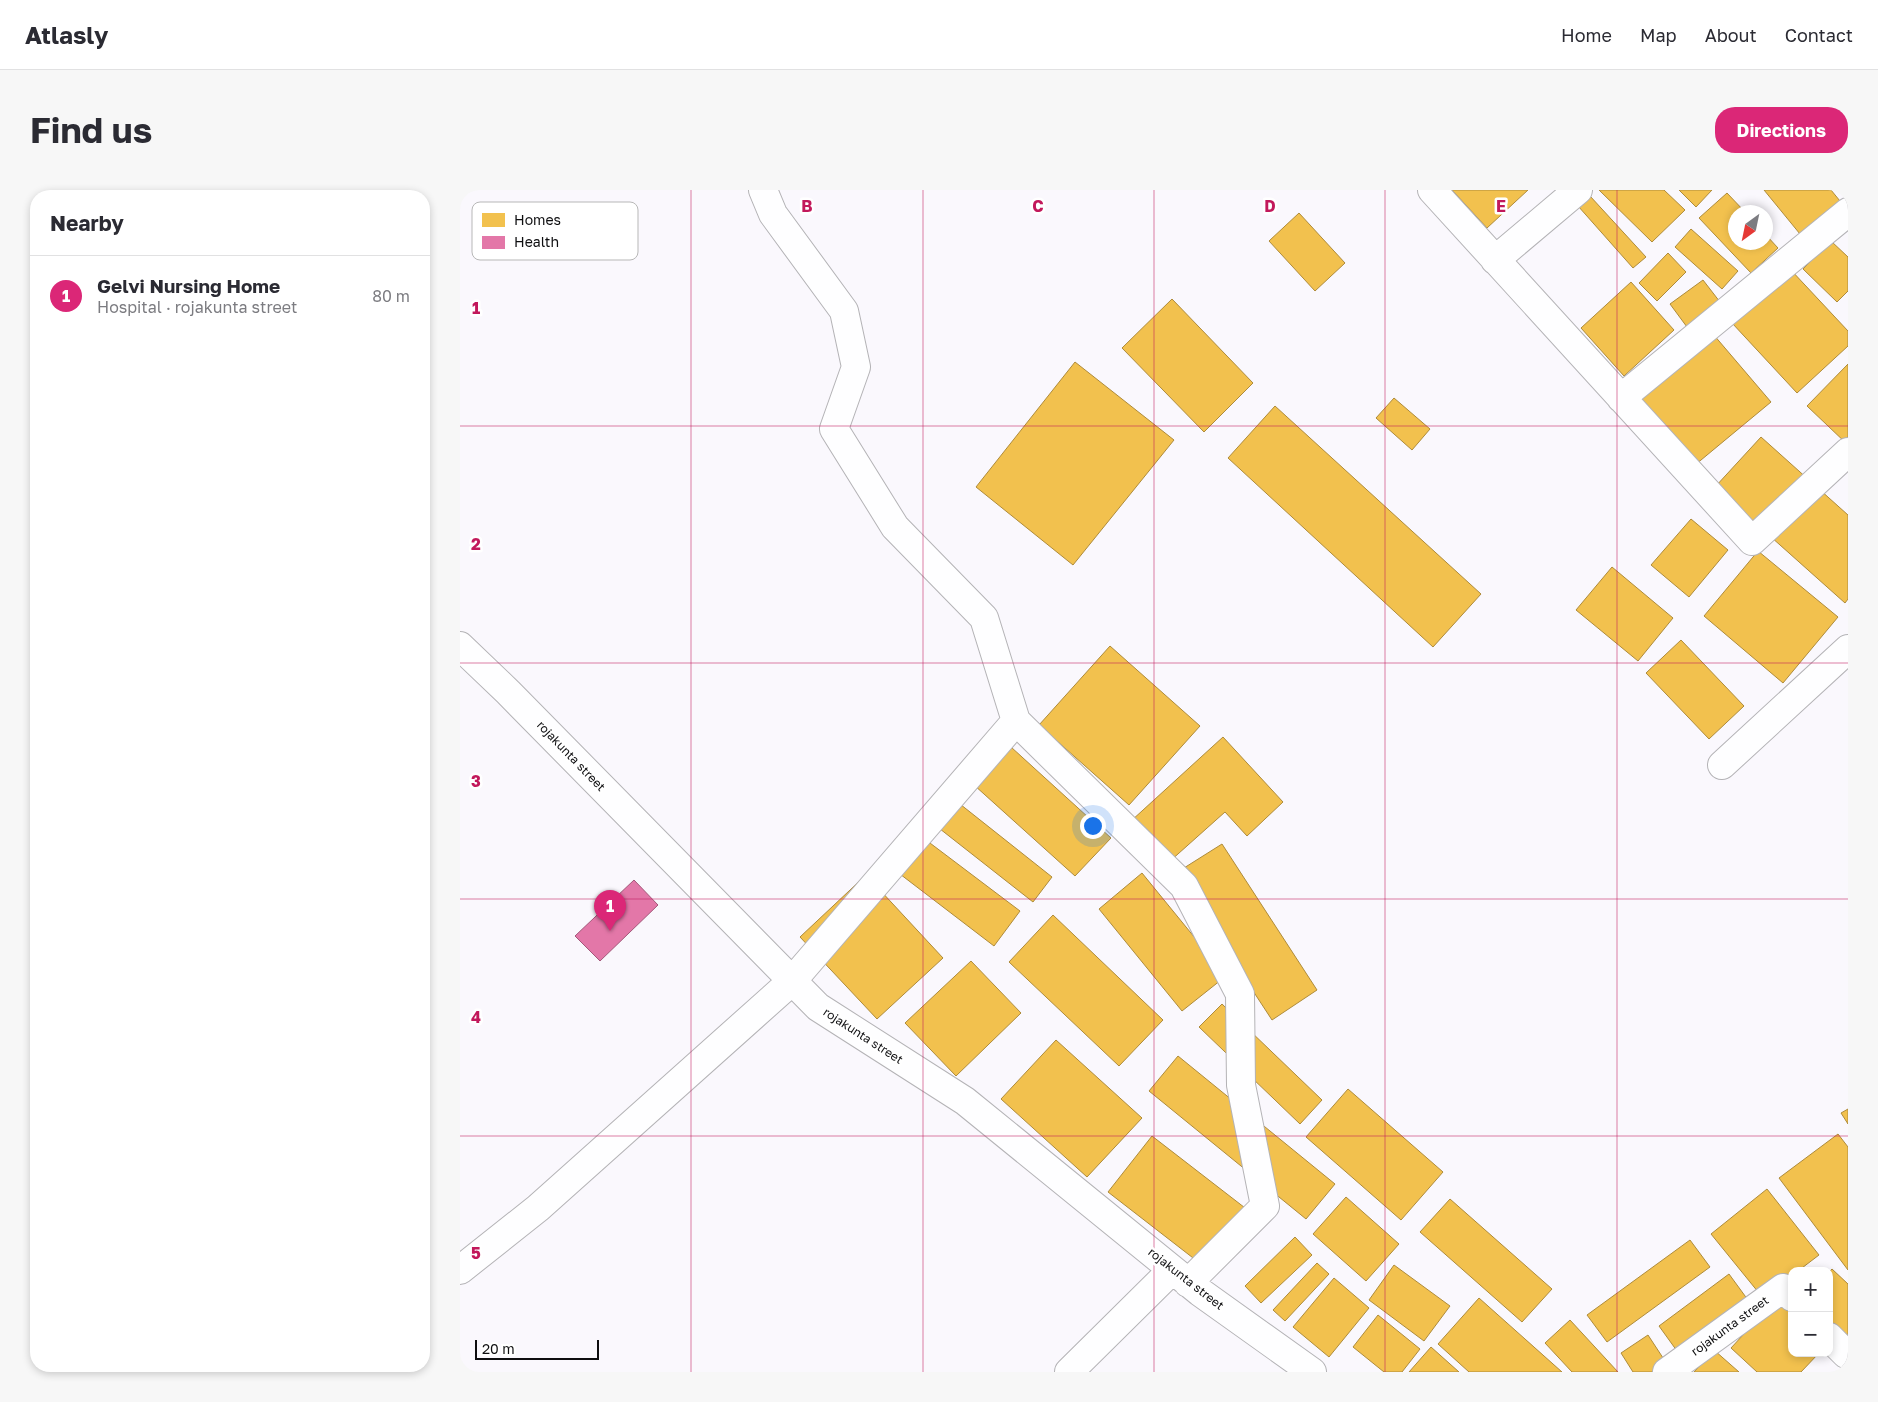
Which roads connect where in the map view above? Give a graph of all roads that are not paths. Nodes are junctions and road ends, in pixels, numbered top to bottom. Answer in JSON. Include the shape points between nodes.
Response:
{"nodes":[{"id":1,"x":763,"y":190,"type":"edge"},
{"id":2,"x":1432,"y":190,"type":"edge"},
{"id":3,"x":1578,"y":190,"type":"edge"},
{"id":4,"x":1848,"y":212,"type":"edge"},
{"id":5,"x":1495,"y":260,"type":"junction"},
{"id":6,"x":1621,"y":398,"type":"junction"},
{"id":7,"x":1848,"y":452,"type":"edge"},
{"id":8,"x":460,"y":646,"type":"edge"},
{"id":9,"x":1848,"y":650,"type":"edge"},
{"id":10,"x":1016,"y":721,"type":"junction"},
{"id":11,"x":1722,"y":765,"type":"dead end"},
{"id":12,"x":792,"y":981,"type":"junction"},
{"id":13,"x":460,"y":1270,"type":"edge"},
{"id":14,"x":1180,"y":1276,"type":"junction"},
{"id":15,"x":1788,"y":1293,"type":"edge"},
{"id":16,"x":1833,"y":1340,"type":"edge"},
{"id":17,"x":1848,"y":1354,"type":"edge"},
{"id":18,"x":1069,"y":1372,"type":"edge"},
{"id":19,"x":1312,"y":1372,"type":"edge"},
{"id":20,"x":1668,"y":1372,"type":"edge"}],
"edges":[{"from":1,"to":10,"type":"street","via":[[773,214],[844,310],[856,367],[834,429],[895,527],[984,618]]},
{"from":2,"to":5,"type":"street"},
{"from":3,"to":5,"type":"street"},
{"from":4,"to":6,"type":"street"},
{"from":5,"to":6,"type":"street"},
{"from":6,"to":7,"type":"street","via":[[1752,541]]},
{"from":8,"to":12,"type":"street","name":"rojakunta street"},
{"from":9,"to":11,"type":"street"},
{"from":10,"to":12,"type":"street"},
{"from":10,"to":14,"type":"street","via":[[1184,886],[1240,994],[1241,1085],[1265,1206]]},
{"from":12,"to":13,"type":"street","via":[[538,1208]]},
{"from":12,"to":14,"type":"street","name":"rojakunta street","via":[[818,1007],[964,1101]]},
{"from":14,"to":18,"type":"street"},
{"from":14,"to":19,"type":"street","name":"rojakunta street"},
{"from":15,"to":20,"type":"street","name":"rojakunta street","via":[[1783,1288]]},
{"from":16,"to":17,"type":"street"}]}
